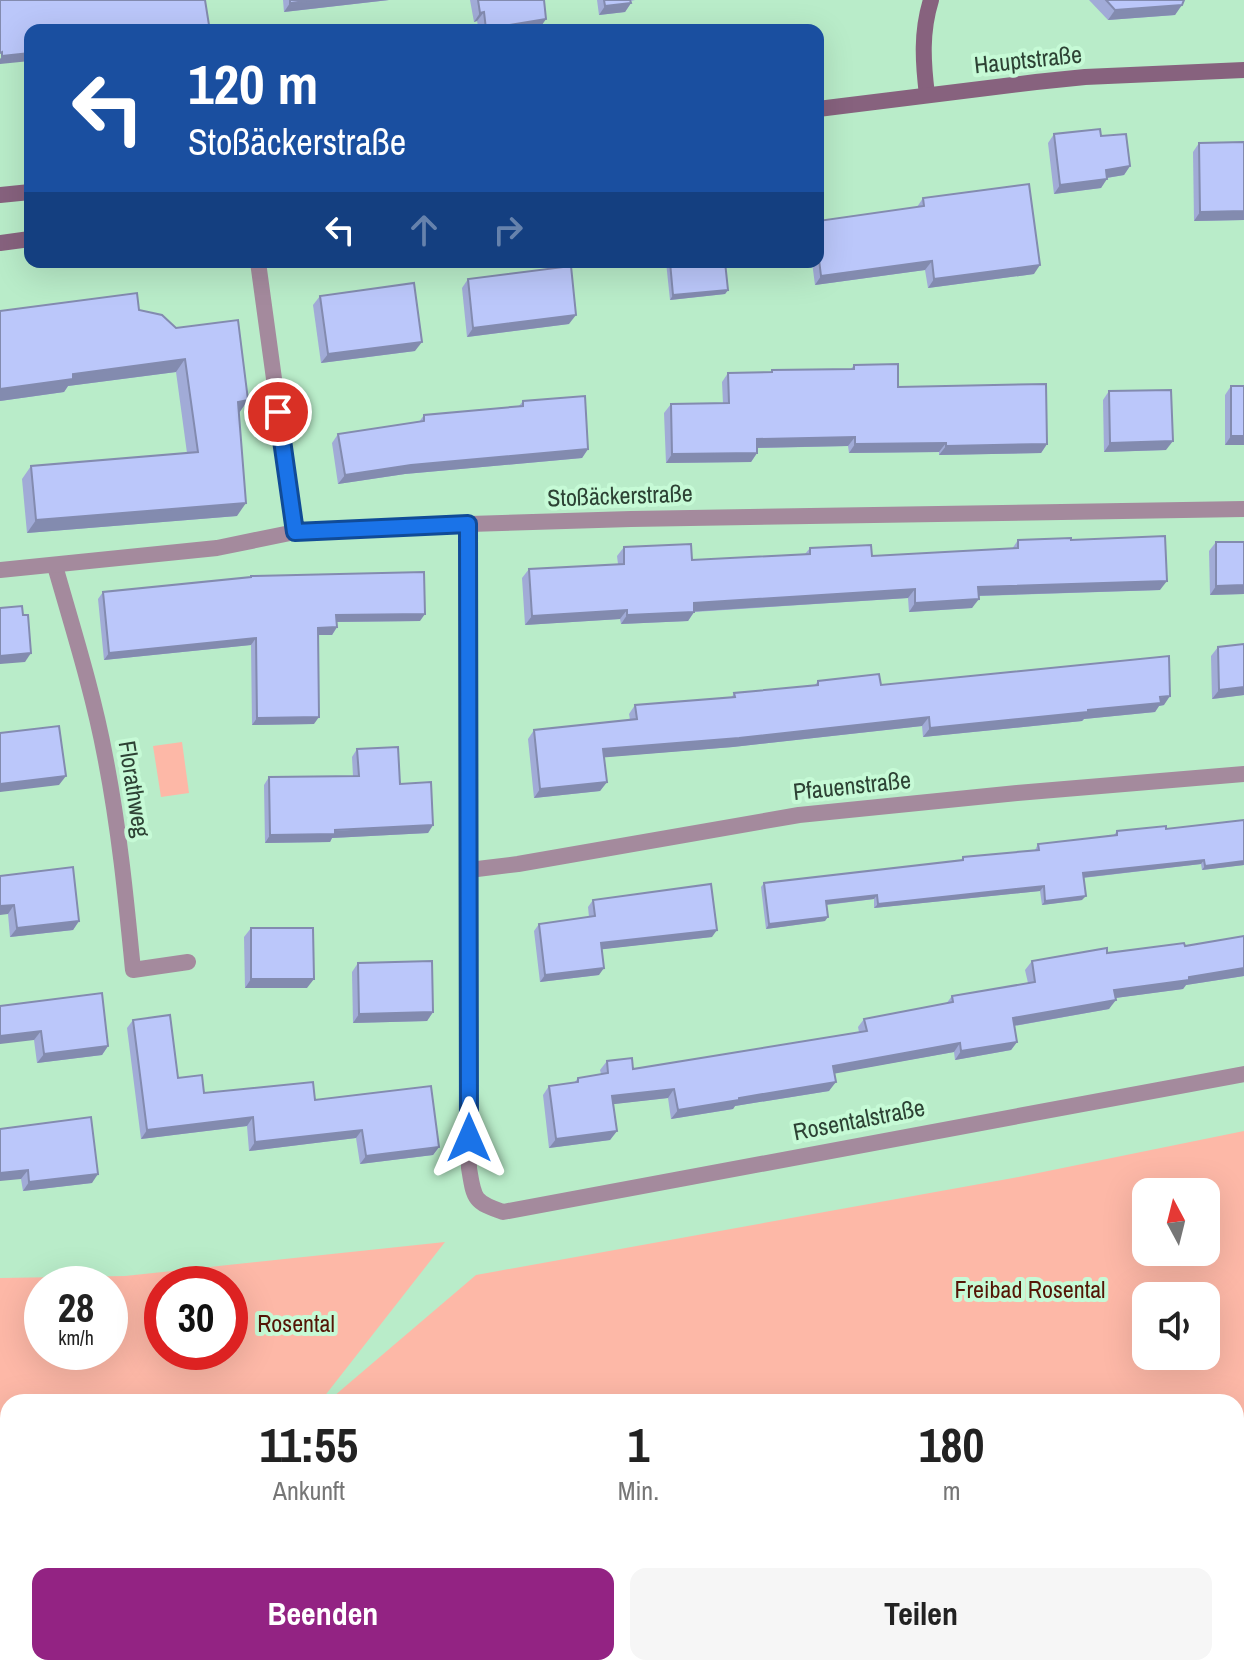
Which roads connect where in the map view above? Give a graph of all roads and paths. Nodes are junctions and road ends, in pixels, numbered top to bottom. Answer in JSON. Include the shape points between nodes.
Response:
{"nodes":[{"id":1,"x":931,"y":0,"type":"edge"},
{"id":2,"x":1244,"y":70,"type":"edge"},
{"id":3,"x":927,"y":95,"type":"junction"},
{"id":4,"x":824,"y":108,"type":"edge"},
{"id":5,"x":24,"y":193,"type":"edge"},
{"id":6,"x":0,"y":195,"type":"edge"},
{"id":7,"x":24,"y":240,"type":"edge"},
{"id":8,"x":0,"y":243,"type":"edge"},
{"id":9,"x":259,"y":268,"type":"edge"},
{"id":10,"x":1244,"y":509,"type":"edge"},
{"id":11,"x":468,"y":524,"type":"junction"},
{"id":12,"x":295,"y":532,"type":"junction"},
{"id":13,"x":55,"y":566,"type":"junction"},
{"id":14,"x":0,"y":570,"type":"edge"},
{"id":15,"x":1244,"y":774,"type":"edge"},
{"id":16,"x":469,"y":870,"type":"junction"},
{"id":17,"x":188,"y":962,"type":"dead end"},
{"id":18,"x":1244,"y":1074,"type":"edge"}],
"edges":[{"from":1,"to":3,"type":"main road","via":[[923,29]]},
{"from":2,"to":3,"type":"main road","name":"Hauptstraße","via":[[1085,77]]},
{"from":3,"to":4,"type":"main road","name":"Hauptstraße"},
{"from":5,"to":6,"type":"main road"},
{"from":7,"to":8,"type":"main road"},
{"from":9,"to":12,"type":"street"},
{"from":10,"to":11,"type":"street","name":"Stoßäckerstraße"},
{"from":11,"to":12,"type":"street","name":"Stoßäckerstraße"},
{"from":11,"to":16,"type":"street"},
{"from":12,"to":13,"type":"street","name":"Stoßäckerstraße","via":[[217,548]]},
{"from":13,"to":14,"type":"street","name":"Stoßäckerstraße"},
{"from":13,"to":17,"type":"street","name":"Florathweg","via":[[105,754],[133,970]]},
{"from":15,"to":16,"type":"street","name":"Pfauenstraße","via":[[799,815]]},
{"from":16,"to":18,"type":"street","name":"Rosentalstraße","via":[[469,1168],[474,1195],[484,1206],[503,1212]]}]}
